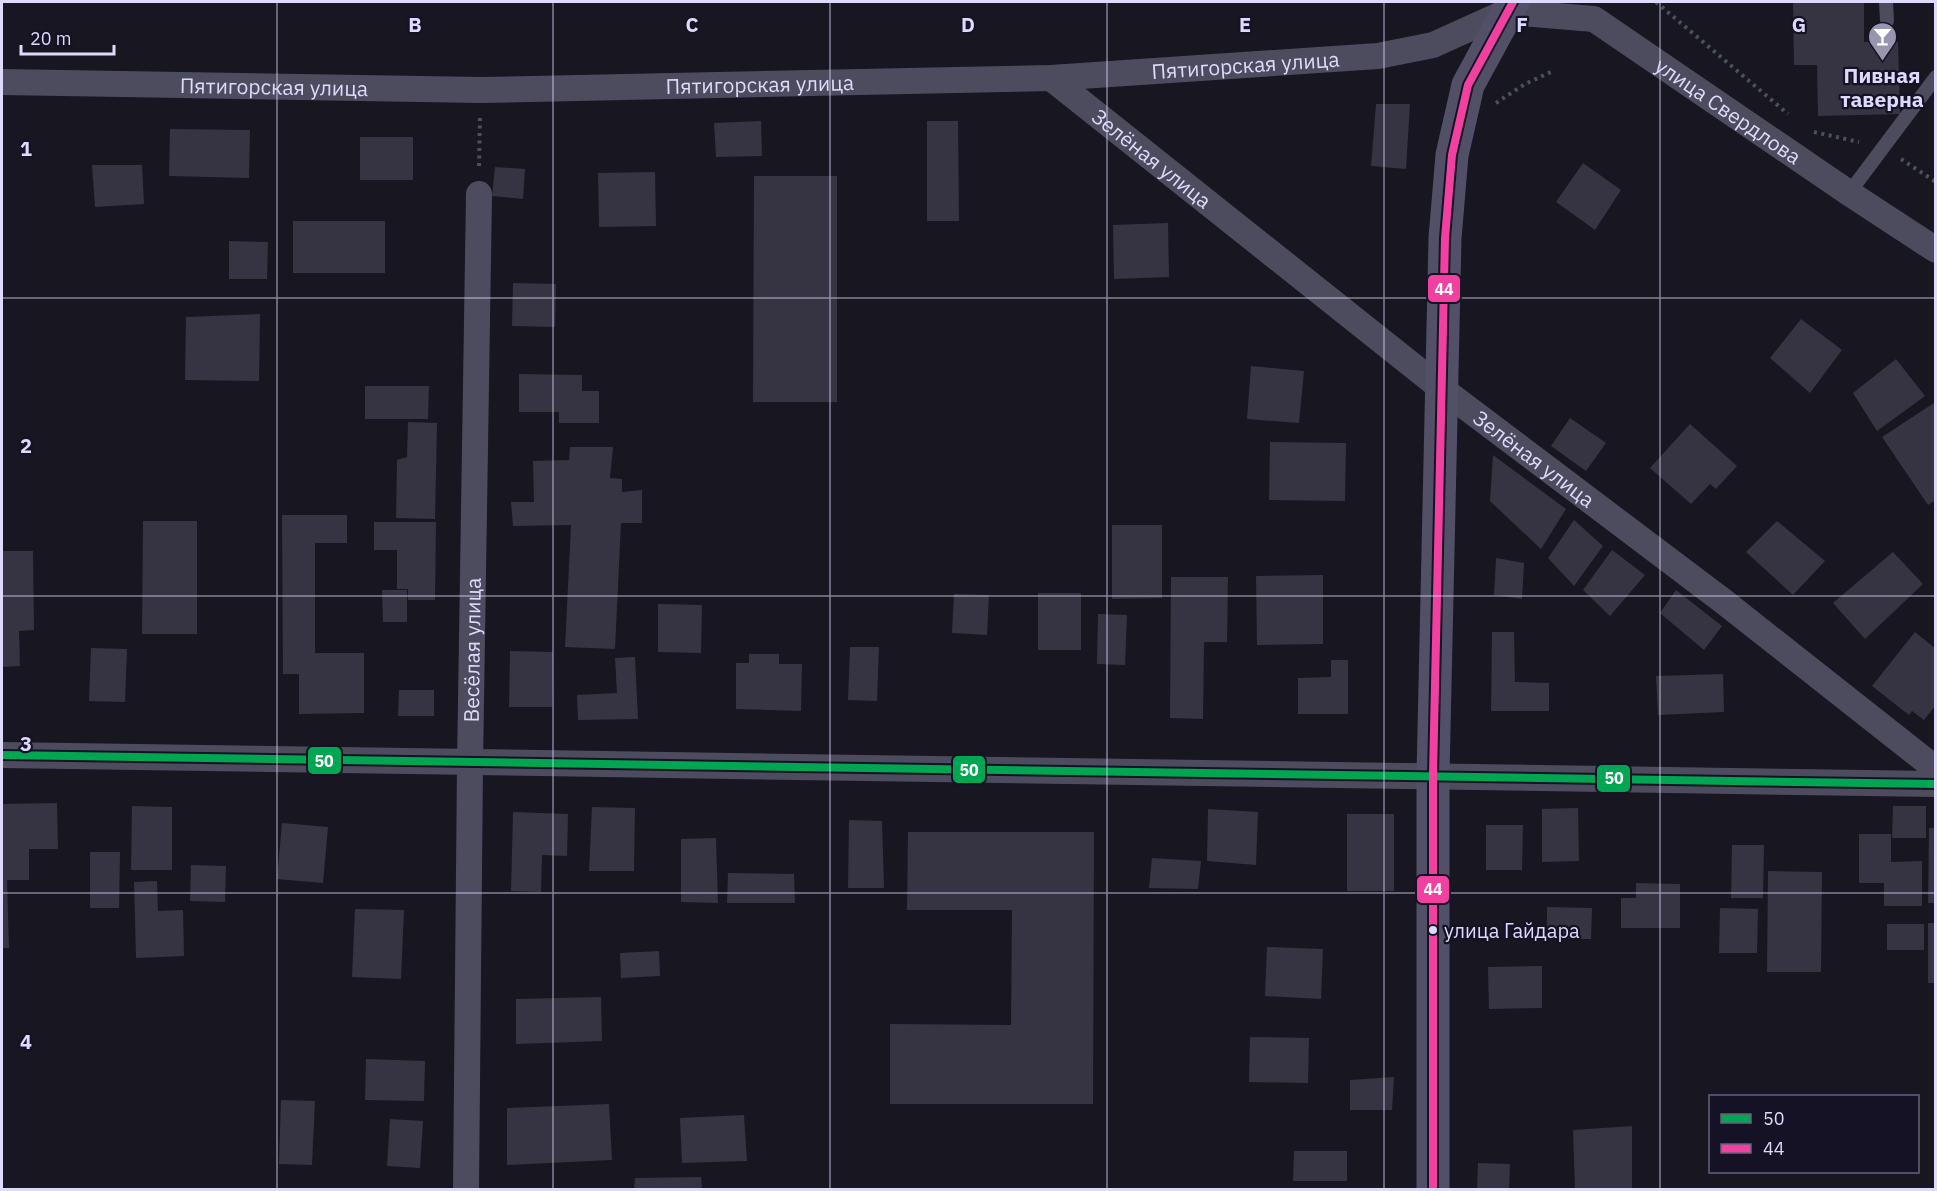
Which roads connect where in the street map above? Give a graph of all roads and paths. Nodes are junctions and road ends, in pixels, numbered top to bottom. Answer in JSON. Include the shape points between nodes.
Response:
{"nodes":[{"id":1,"x":1658,"y":2,"type":"edge"},
{"id":2,"x":1886,"y":2,"type":"edge"},
{"id":3,"x":1516,"y":5,"type":"edge"},
{"id":4,"x":1887,"y":21,"type":"dead end"},
{"id":5,"x":1935,"y":77,"type":"edge"},
{"id":6,"x":1051,"y":78,"type":"junction"},
{"id":7,"x":2,"y":82,"type":"edge"},
{"id":8,"x":480,"y":110,"type":"dead end"},
{"id":9,"x":1790,"y":116,"type":"dead end"},
{"id":10,"x":1808,"y":131,"type":"dead end"},
{"id":11,"x":1884,"y":148,"type":"junction"},
{"id":12,"x":1935,"y":182,"type":"edge"},
{"id":13,"x":1849,"y":193,"type":"junction"},
{"id":14,"x":479,"y":194,"type":"joint"},
{"id":15,"x":1935,"y":250,"type":"edge"},
{"id":16,"x":1442,"y":389,"type":"junction"},
{"id":17,"x":2,"y":755,"type":"edge"},
{"id":18,"x":470,"y":765,"type":"junction"},
{"id":19,"x":1935,"y":769,"type":"edge"},
{"id":20,"x":1433,"y":775,"type":"junction"},
{"id":21,"x":1935,"y":784,"type":"edge"},
{"id":22,"x":466,"y":1190,"type":"edge"},
{"id":23,"x":1433,"y":1190,"type":"edge"}],
"edges":[{"from":1,"to":9,"type":"path"},
{"from":2,"to":4,"type":"lane"},
{"from":3,"to":6,"type":"street","name":"Пятигорская улица","via":[[1432,45],[1378,56]]},
{"from":3,"to":13,"type":"street","name":"улица Свердлова","via":[[1594,19]]},
{"from":3,"to":16,"type":"main road","via":[[1468,85],[1452,155],[1445,238]]},
{"from":5,"to":11,"type":"lane"},
{"from":6,"to":7,"type":"street","name":"Пятигорская улица","via":[[481,90]]},
{"from":6,"to":16,"type":"street","name":"Зелёная улица"},
{"from":8,"to":14,"type":"path"},
{"from":10,"to":11,"type":"path"},
{"from":11,"to":12,"type":"path"},
{"from":11,"to":13,"type":"lane"},
{"from":13,"to":15,"type":"street","name":"улица Свердлова"},
{"from":14,"to":18,"type":"street","name":"Весёлая улица"},
{"from":16,"to":19,"type":"street","name":"Зелёная улица","via":[[1722,601]]},
{"from":16,"to":20,"type":"main road"},
{"from":17,"to":18,"type":"street"},
{"from":18,"to":20,"type":"street"},
{"from":18,"to":22,"type":"street","name":"Весёлая улица"},
{"from":20,"to":21,"type":"street"},
{"from":20,"to":23,"type":"main road"}]}
